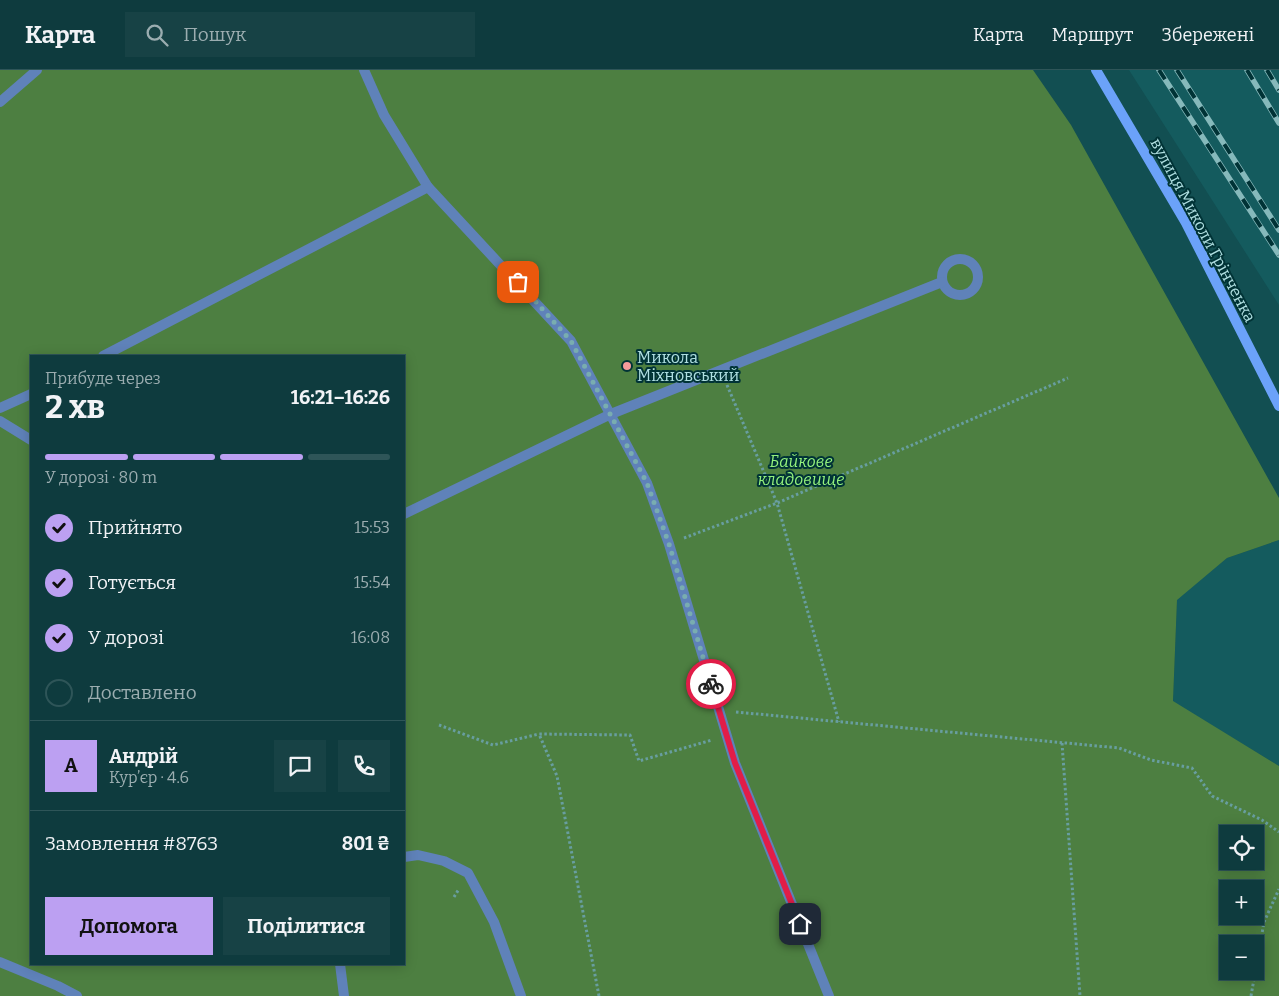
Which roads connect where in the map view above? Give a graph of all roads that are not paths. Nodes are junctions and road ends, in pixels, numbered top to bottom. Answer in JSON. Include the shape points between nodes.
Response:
{"nodes":[{"id":1,"x":38,"y":70,"type":"edge"},
{"id":2,"x":364,"y":70,"type":"edge"},
{"id":3,"x":1096,"y":70,"type":"edge"},
{"id":4,"x":0,"y":102,"type":"edge"},
{"id":5,"x":428,"y":187,"type":"junction"},
{"id":6,"x":942,"y":282,"type":"dead end"},
{"id":7,"x":105,"y":355,"type":"edge"},
{"id":8,"x":30,"y":394,"type":"edge"},
{"id":9,"x":1279,"y":406,"type":"edge"},
{"id":10,"x":0,"y":408,"type":"edge"},
{"id":11,"x":612,"y":414,"type":"junction"},
{"id":12,"x":0,"y":421,"type":"edge"},
{"id":13,"x":30,"y":439,"type":"edge"},
{"id":14,"x":405,"y":514,"type":"edge"},
{"id":15,"x":405,"y":857,"type":"edge"},
{"id":16,"x":0,"y":962,"type":"edge"},
{"id":17,"x":340,"y":965,"type":"edge"},
{"id":18,"x":77,"y":996,"type":"edge"},
{"id":19,"x":344,"y":996,"type":"edge"},
{"id":20,"x":521,"y":996,"type":"edge"},
{"id":21,"x":828,"y":996,"type":"edge"}],
"edges":[{"from":1,"to":4,"type":"lane"},
{"from":2,"to":5,"type":"lane","via":[[384,115]]},
{"from":3,"to":9,"type":"main road","name":"вулиця Миколи Грінченка","via":[[1186,223]]},
{"from":5,"to":7,"type":"lane"},
{"from":5,"to":11,"type":"lane","via":[[571,341]]},
{"from":6,"to":11,"type":"lane"},
{"from":8,"to":10,"type":"lane"},
{"from":11,"to":14,"type":"lane"},
{"from":11,"to":21,"type":"lane","via":[[647,483],[669,544],[735,763]]},
{"from":12,"to":13,"type":"lane"},
{"from":15,"to":20,"type":"lane","via":[[418,855],[444,861],[468,873],[494,922]]},
{"from":16,"to":18,"type":"lane"},
{"from":17,"to":19,"type":"lane"}]}
